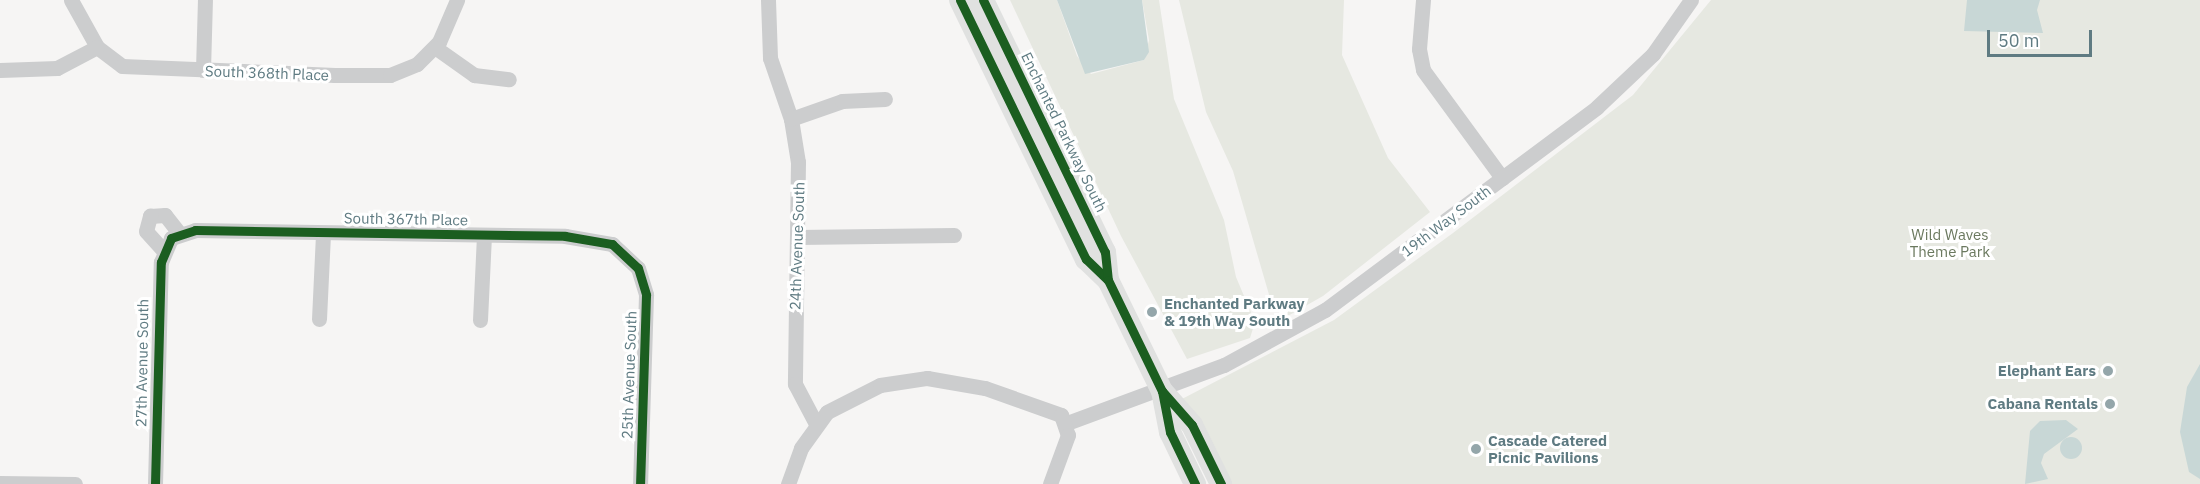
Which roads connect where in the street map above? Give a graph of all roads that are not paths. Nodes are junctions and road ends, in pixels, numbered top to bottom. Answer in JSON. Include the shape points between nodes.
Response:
{"nodes":[{"id":1,"x":71,"y":0,"type":"edge"},
{"id":2,"x":206,"y":0,"type":"edge"},
{"id":3,"x":457,"y":0,"type":"edge"},
{"id":4,"x":768,"y":0,"type":"edge"},
{"id":5,"x":960,"y":0,"type":"edge"},
{"id":6,"x":983,"y":0,"type":"edge"},
{"id":7,"x":1423,"y":0,"type":"edge"},
{"id":8,"x":1691,"y":0,"type":"edge"},
{"id":9,"x":97,"y":47,"type":"junction"},
{"id":10,"x":436,"y":48,"type":"junction"},
{"id":11,"x":0,"y":70,"type":"edge"},
{"id":12,"x":203,"y":70,"type":"junction"},
{"id":13,"x":509,"y":79,"type":"dead end"},
{"id":14,"x":885,"y":99,"type":"dead end"},
{"id":15,"x":791,"y":119,"type":"junction"},
{"id":16,"x":1502,"y":178,"type":"junction"},
{"id":17,"x":179,"y":233,"type":"junction"},
{"id":18,"x":323,"y":233,"type":"junction"},
{"id":19,"x":954,"y":235,"type":"dead end"},
{"id":20,"x":484,"y":236,"type":"junction"},
{"id":21,"x":798,"y":237,"type":"junction"},
{"id":22,"x":165,"y":247,"type":"junction"},
{"id":23,"x":638,"y":268,"type":"joint"},
{"id":24,"x":1108,"y":280,"type":"junction"},
{"id":25,"x":320,"y":319,"type":"dead end"},
{"id":26,"x":480,"y":320,"type":"dead end"},
{"id":27,"x":1161,"y":391,"type":"junction"},
{"id":28,"x":815,"y":422,"type":"junction"},
{"id":29,"x":1067,"y":423,"type":"junction"},
{"id":30,"x":0,"y":483,"type":"edge"},
{"id":31,"x":75,"y":484,"type":"edge"},
{"id":32,"x":154,"y":484,"type":"edge"},
{"id":33,"x":640,"y":484,"type":"edge"},
{"id":34,"x":788,"y":484,"type":"edge"},
{"id":35,"x":1050,"y":484,"type":"edge"},
{"id":36,"x":1195,"y":484,"type":"edge"},
{"id":37,"x":1221,"y":484,"type":"edge"}],
"edges":[{"from":1,"to":9,"type":"street"},
{"from":2,"to":12,"type":"street"},
{"from":3,"to":10,"type":"street"},
{"from":4,"to":15,"type":"street","name":"24th Avenue South","via":[[770,58]]},
{"from":5,"to":24,"type":"main road","name":"Enchanted Parkway South","via":[[1086,259]]},
{"from":6,"to":24,"type":"main road","name":"Enchanted Parkway South","via":[[1105,252]]},
{"from":7,"to":16,"type":"street","via":[[1419,49],[1423,70]]},
{"from":8,"to":16,"type":"street","name":"19th Way South","via":[[1628,79]]},
{"from":9,"to":11,"type":"street","via":[[57,68]]},
{"from":9,"to":12,"type":"street","name":"South 368th Place","via":[[127,67]]},
{"from":10,"to":12,"type":"street","name":"South 368th Place","via":[[417,64],[390,75]]},
{"from":10,"to":13,"type":"street","via":[[474,75]]},
{"from":14,"to":15,"type":"street","via":[[842,101]]},
{"from":15,"to":21,"type":"street","name":"24th Avenue South","via":[[798,162]]},
{"from":16,"to":27,"type":"street","name":"19th Way South","via":[[1285,335]]},
{"from":17,"to":18,"type":"street","name":"South 367th Place"},
{"from":17,"to":22,"type":"street"},
{"from":17,"to":22,"type":"street","via":[[165,215],[150,216],[146,231]]},
{"from":18,"to":20,"type":"street","name":"South 367th Place"},
{"from":18,"to":25,"type":"street"},
{"from":19,"to":21,"type":"street"},
{"from":20,"to":23,"type":"street","name":"South 367th Place","via":[[593,238],[619,249]]},
{"from":20,"to":26,"type":"street"},
{"from":21,"to":28,"type":"street","name":"24th Avenue South","via":[[794,376],[798,394]]},
{"from":22,"to":32,"type":"street","name":"27th Avenue South"},
{"from":23,"to":33,"type":"street","name":"25th Avenue South","via":[[646,307]]},
{"from":24,"to":27,"type":"main road","name":"Enchanted Parkway South"},
{"from":27,"to":29,"type":"street","name":"19th Way South"},
{"from":27,"to":36,"type":"main road","name":"Enchanted Parkway South","via":[[1170,432]]},
{"from":27,"to":37,"type":"main road","name":"Enchanted Parkway South","via":[[1192,425]]},
{"from":28,"to":29,"type":"street","via":[[862,393],[927,378],[1016,397],[1056,412]]},
{"from":28,"to":34,"type":"street"},
{"from":29,"to":35,"type":"street","via":[[1065,447]]},
{"from":30,"to":31,"type":"street"}]}
